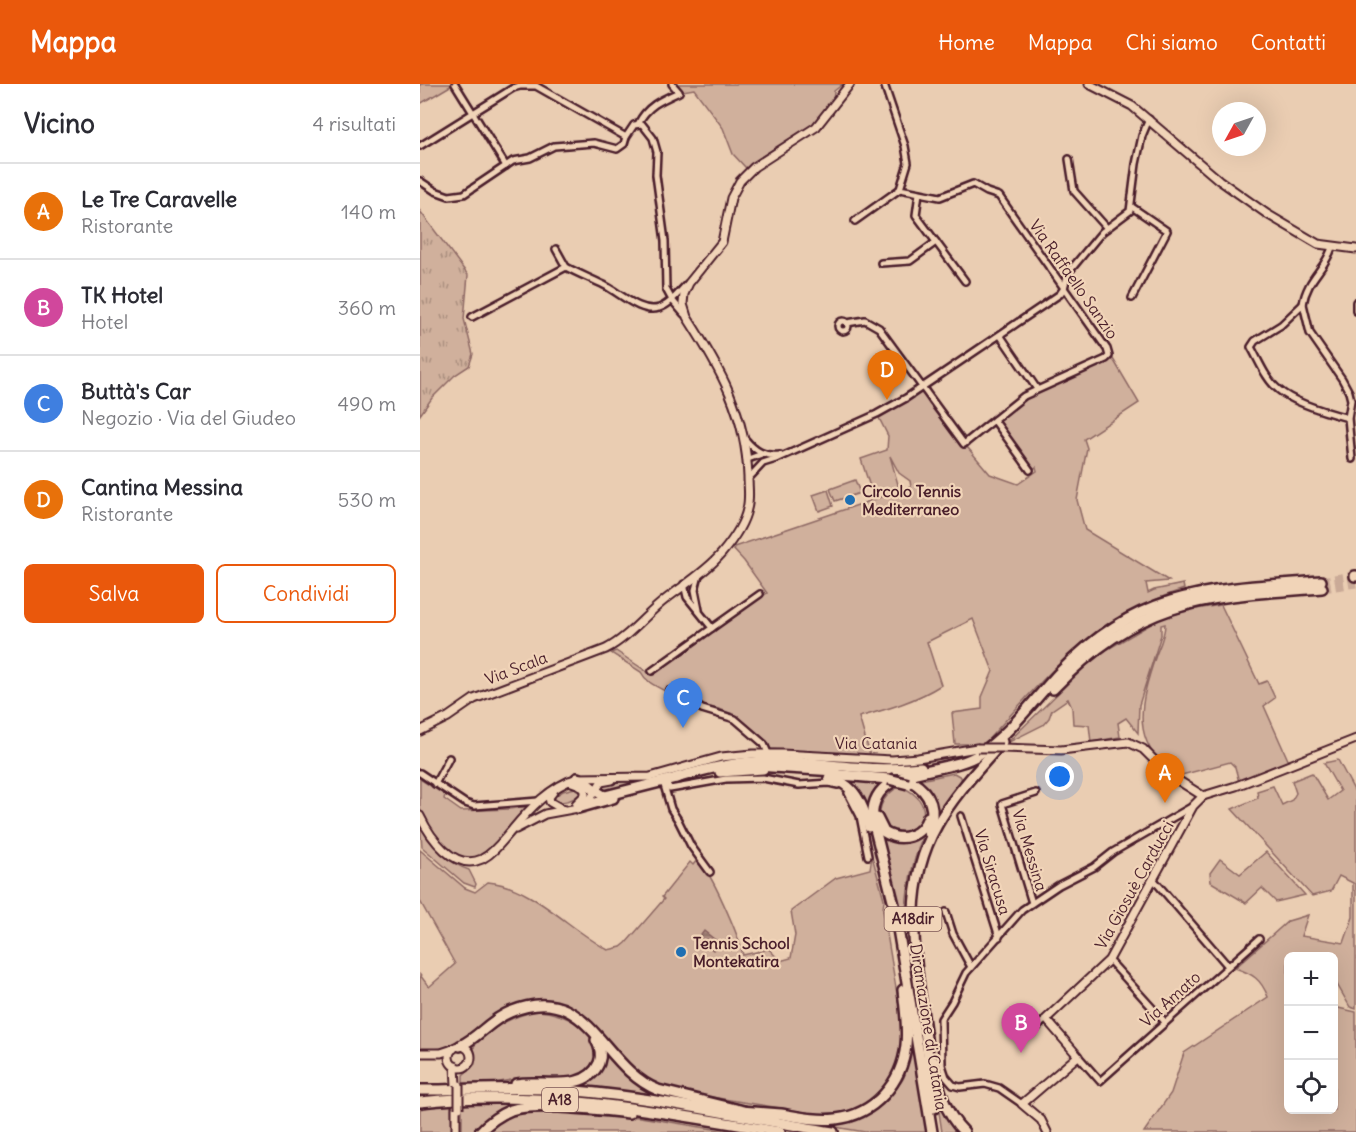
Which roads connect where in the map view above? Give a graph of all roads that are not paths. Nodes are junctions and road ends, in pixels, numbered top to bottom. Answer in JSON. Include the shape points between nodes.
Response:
{"nodes":[{"id":1,"x":455,"y":84,"type":"edge"},
{"id":2,"x":672,"y":84,"type":"edge"},
{"id":3,"x":850,"y":84,"type":"edge"},
{"id":4,"x":884,"y":84,"type":"edge"},
{"id":5,"x":1089,"y":84,"type":"edge"},
{"id":6,"x":473,"y":113,"type":"junction"},
{"id":7,"x":1149,"y":119,"type":"junction"},
{"id":8,"x":638,"y":124,"type":"junction"},
{"id":9,"x":626,"y":137,"type":"junction"},
{"id":10,"x":420,"y":146,"type":"edge"},
{"id":11,"x":1069,"y":159,"type":"dead end"},
{"id":12,"x":506,"y":166,"type":"junction"},
{"id":13,"x":420,"y":182,"type":"edge"},
{"id":14,"x":900,"y":189,"type":"junction"},
{"id":15,"x":919,"y":194,"type":"junction"},
{"id":16,"x":1132,"y":207,"type":"junction"},
{"id":17,"x":855,"y":220,"type":"dead end"},
{"id":18,"x":1107,"y":228,"type":"junction"},
{"id":19,"x":936,"y":242,"type":"junction"},
{"id":20,"x":1332,"y":247,"type":"junction"},
{"id":21,"x":556,"y":249,"type":"dead end"},
{"id":22,"x":1356,"y":249,"type":"edge"},
{"id":23,"x":881,"y":263,"type":"dead end"},
{"id":24,"x":566,"y":267,"type":"junction"},
{"id":25,"x":965,"y":281,"type":"dead end"},
{"id":26,"x":1064,"y":288,"type":"junction"},
{"id":27,"x":666,"y":289,"type":"junction"},
{"id":28,"x":680,"y":296,"type":"junction"},
{"id":29,"x":1131,"y":298,"type":"dead end"},
{"id":30,"x":672,"y":300,"type":"junction"},
{"id":31,"x":1356,"y":302,"type":"edge"},
{"id":32,"x":1303,"y":304,"type":"junction"},
{"id":33,"x":1356,"y":311,"type":"edge"},
{"id":34,"x":472,"y":317,"type":"dead end"},
{"id":35,"x":687,"y":317,"type":"junction"},
{"id":36,"x":848,"y":323,"type":"dead end"},
{"id":37,"x":1000,"y":335,"type":"junction"},
{"id":38,"x":923,"y":387,"type":"junction"},
{"id":39,"x":1037,"y":389,"type":"junction"},
{"id":40,"x":1348,"y":418,"type":"junction"},
{"id":41,"x":994,"y":420,"type":"junction"},
{"id":42,"x":745,"y":439,"type":"junction"},
{"id":43,"x":787,"y":453,"type":"junction"},
{"id":44,"x":762,"y":454,"type":"junction"},
{"id":45,"x":748,"y":459,"type":"junction"},
{"id":46,"x":1352,"y":459,"type":"dead end"},
{"id":47,"x":763,"y":463,"type":"junction"},
{"id":48,"x":1030,"y":470,"type":"dead end"},
{"id":49,"x":748,"y":479,"type":"junction"},
{"id":50,"x":700,"y":573,"type":"junction"},
{"id":51,"x":684,"y":584,"type":"junction"},
{"id":52,"x":696,"y":594,"type":"junction"},
{"id":53,"x":760,"y":594,"type":"dead end"},
{"id":54,"x":669,"y":597,"type":"junction"},
{"id":55,"x":687,"y":597,"type":"junction"},
{"id":56,"x":700,"y":612,"type":"junction"},
{"id":57,"x":712,"y":628,"type":"junction"},
{"id":58,"x":652,"y":671,"type":"dead end"},
{"id":59,"x":1058,"y":674,"type":"junction"},
{"id":60,"x":669,"y":691,"type":"dead end"},
{"id":61,"x":420,"y":731,"type":"edge"},
{"id":62,"x":1010,"y":733,"type":"junction"},
{"id":63,"x":1356,"y":739,"type":"edge"},
{"id":64,"x":768,"y":753,"type":"junction"},
{"id":65,"x":449,"y":758,"type":"dead end"},
{"id":66,"x":792,"y":771,"type":"junction"},
{"id":67,"x":420,"y":773,"type":"edge"},
{"id":68,"x":892,"y":777,"type":"junction"},
{"id":69,"x":635,"y":778,"type":"junction"},
{"id":70,"x":676,"y":778,"type":"junction"},
{"id":71,"x":570,"y":781,"type":"junction"},
{"id":72,"x":435,"y":783,"type":"junction"},
{"id":73,"x":909,"y":783,"type":"junction"},
{"id":74,"x":666,"y":785,"type":"junction"},
{"id":75,"x":595,"y":791,"type":"junction"},
{"id":76,"x":1036,"y":794,"type":"dead end"},
{"id":77,"x":1203,"y":796,"type":"junction"},
{"id":78,"x":539,"y":801,"type":"junction"},
{"id":79,"x":1193,"y":806,"type":"junction"},
{"id":80,"x":571,"y":809,"type":"junction"},
{"id":81,"x":420,"y":816,"type":"edge"},
{"id":82,"x":961,"y":816,"type":"dead end"},
{"id":83,"x":503,"y":840,"type":"junction"},
{"id":84,"x":868,"y":856,"type":"dead end"},
{"id":85,"x":710,"y":872,"type":"dead end"},
{"id":86,"x":1154,"y":880,"type":"junction"},
{"id":87,"x":1032,"y":903,"type":"junction"},
{"id":88,"x":913,"y":909,"type":"junction"},
{"id":89,"x":946,"y":912,"type":"dead end"},
{"id":90,"x":898,"y":928,"type":"junction"},
{"id":91,"x":999,"y":937,"type":"junction"},
{"id":92,"x":1259,"y":939,"type":"dead end"},
{"id":93,"x":1109,"y":960,"type":"junction"},
{"id":94,"x":900,"y":961,"type":"junction"},
{"id":95,"x":1228,"y":966,"type":"junction"},
{"id":96,"x":971,"y":967,"type":"junction"},
{"id":97,"x":909,"y":993,"type":"junction"},
{"id":98,"x":1046,"y":1019,"type":"junction"},
{"id":99,"x":1165,"y":1022,"type":"junction"},
{"id":100,"x":1031,"y":1033,"type":"dead end"},
{"id":101,"x":457,"y":1047,"type":"junction"},
{"id":102,"x":470,"y":1052,"type":"junction"},
{"id":103,"x":420,"y":1053,"type":"edge"},
{"id":104,"x":434,"y":1054,"type":"junction"},
{"id":105,"x":1078,"y":1056,"type":"junction"},
{"id":106,"x":452,"y":1064,"type":"junction"},
{"id":107,"x":463,"y":1068,"type":"junction"},
{"id":108,"x":457,"y":1085,"type":"junction"},
{"id":109,"x":498,"y":1088,"type":"junction"},
{"id":110,"x":420,"y":1091,"type":"edge"},
{"id":111,"x":420,"y":1101,"type":"edge"},
{"id":112,"x":933,"y":1102,"type":"junction"},
{"id":113,"x":1022,"y":1104,"type":"junction"},
{"id":114,"x":671,"y":1114,"type":"junction"},
{"id":115,"x":746,"y":1122,"type":"edge"},
{"id":116,"x":782,"y":1128,"type":"edge"},
{"id":117,"x":457,"y":1132,"type":"edge"},
{"id":118,"x":480,"y":1132,"type":"edge"},
{"id":119,"x":833,"y":1132,"type":"edge"},
{"id":120,"x":932,"y":1132,"type":"edge"},
{"id":121,"x":938,"y":1132,"type":"edge"},
{"id":122,"x":963,"y":1132,"type":"edge"},
{"id":123,"x":1047,"y":1132,"type":"edge"}],
"edges":[{"from":1,"to":6,"type":"street"},
{"from":2,"to":8,"type":"street","via":[[679,92],[652,105]]},
{"from":3,"to":28,"type":"main road","via":[[816,127],[754,167],[740,181],[730,198],[722,242]]},
{"from":4,"to":14,"type":"street","via":[[908,163]]},
{"from":5,"to":7,"type":"main road"},
{"from":6,"to":9,"type":"street","via":[[513,88],[536,86]]},
{"from":6,"to":10,"type":"street"},
{"from":6,"to":12,"type":"street"},
{"from":7,"to":16,"type":"street","via":[[1132,182]]},
{"from":7,"to":20,"type":"main road","via":[[1210,173],[1267,214],[1318,244]]},
{"from":8,"to":9,"type":"street"},
{"from":8,"to":27,"type":"street","via":[[652,138],[657,152]]},
{"from":9,"to":12,"type":"street","via":[[617,149],[594,144],[554,146]]},
{"from":11,"to":18,"type":"street","via":[[1074,191]]},
{"from":12,"to":13,"type":"street","via":[[464,194],[449,196]]},
{"from":14,"to":15,"type":"street","name":"Via Raffaello Sanzio"},
{"from":14,"to":17,"type":"street"},
{"from":15,"to":19,"type":"street","via":[[916,215]]},
{"from":15,"to":26,"type":"street","name":"Via Raffaello Sanzio","via":[[940,197],[973,184],[999,196]]},
{"from":16,"to":18,"type":"street"},
{"from":16,"to":29,"type":"street","via":[[1167,231]]},
{"from":18,"to":26,"type":"street","via":[[1068,273]]},
{"from":19,"to":23,"type":"street","via":[[910,261]]},
{"from":19,"to":25,"type":"street"},
{"from":20,"to":22,"type":"main road"},
{"from":20,"to":32,"type":"street","via":[[1308,286]]},
{"from":21,"to":24,"type":"street"},
{"from":24,"to":30,"type":"street","via":[[645,308],[662,308]]},
{"from":24,"to":34,"type":"street"},
{"from":26,"to":37,"type":"street"},
{"from":26,"to":39,"type":"street","name":"Via Raffaello Sanzio","via":[[1109,356]]},
{"from":27,"to":28,"type":"street"},
{"from":27,"to":30,"type":"street"},
{"from":28,"to":30,"type":"street"},
{"from":28,"to":35,"type":"main road","name":"Via Scala"},
{"from":30,"to":35,"type":"street"},
{"from":31,"to":33,"type":"street"},
{"from":32,"to":40,"type":"street","via":[[1310,333],[1349,392]]},
{"from":32,"to":40,"type":"street","via":[[1251,347],[1278,390],[1299,402]]},
{"from":35,"to":42,"type":"main road","name":"Via Scala","via":[[729,392]]},
{"from":36,"to":38,"type":"street","name":"Via Raffaello Sanzio","via":[[865,320],[875,324]]},
{"from":37,"to":38,"type":"street"},
{"from":37,"to":39,"type":"street"},
{"from":38,"to":41,"type":"street","name":"Via Raffaello Sanzio","via":[[964,444]]},
{"from":38,"to":43,"type":"street","via":[[877,414]]},
{"from":39,"to":41,"type":"street","name":"Via Raffaello Sanzio"},
{"from":40,"to":46,"type":"street"},
{"from":41,"to":48,"type":"street"},
{"from":42,"to":44,"type":"street"},
{"from":42,"to":45,"type":"main road","name":"Via Scala"},
{"from":43,"to":44,"type":"street"},
{"from":43,"to":47,"type":"street"},
{"from":44,"to":45,"type":"street"},
{"from":45,"to":47,"type":"street"},
{"from":45,"to":49,"type":"main road","name":"Via Scala"},
{"from":47,"to":49,"type":"street"},
{"from":49,"to":50,"type":"main road","name":"Via Scala","via":[[746,516],[722,554]]},
{"from":50,"to":51,"type":"main road","name":"Via Scala"},
{"from":50,"to":52,"type":"street"},
{"from":51,"to":52,"type":"street"},
{"from":51,"to":54,"type":"main road","name":"Via Scala"},
{"from":51,"to":55,"type":"street"},
{"from":52,"to":56,"type":"street"},
{"from":53,"to":57,"type":"street"},
{"from":54,"to":55,"type":"street"},
{"from":54,"to":61,"type":"main road","name":"Via Scala","via":[[606,649],[474,699]]},
{"from":55,"to":56,"type":"street"},
{"from":56,"to":57,"type":"street"},
{"from":57,"to":58,"type":"street"},
{"from":59,"to":62,"type":"highway","name":"Diramazione di Catania","number":"A18dir","via":[[1107,631],[1167,601],[1210,591],[1322,584],[1211,598],[1144,618],[1084,658]]},
{"from":59,"to":70,"type":"highway","via":[[985,747],[960,759],[896,769],[755,761]]},
{"from":59,"to":90,"type":"highway","name":"Diramazione di Catania","number":"A18dir","via":[[980,754],[956,765],[897,779],[876,798],[873,821]]},
{"from":60,"to":64,"type":"street","via":[[681,694],[702,709],[735,719],[764,744]]},
{"from":62,"to":73,"type":"highway","via":[[970,765],[908,781],[887,793],[878,806],[878,820],[884,832],[897,838],[914,835],[925,825],[928,815],[924,797]]},
{"from":62,"to":88,"type":"highway","name":"Diramazione di Catania","number":"A18dir","via":[[959,791],[936,826],[918,873]]},
{"from":63,"to":77,"type":"main road"},
{"from":64,"to":69,"type":"main road","name":"Via Catania","via":[[721,757]]},
{"from":64,"to":77,"type":"main road","name":"Via Catania","bridge":true,"via":[[892,760],[977,748],[1061,750],[1128,742],[1143,749],[1168,774]]},
{"from":65,"to":72,"type":"street"},
{"from":66,"to":68,"type":"highway"},
{"from":66,"to":74,"type":"highway","via":[[735,770]]},
{"from":66,"to":94,"type":"highway","via":[[838,780],[848,786],[861,804]]},
{"from":67,"to":72,"type":"street"},
{"from":68,"to":70,"type":"highway","via":[[748,766]]},
{"from":68,"to":73,"type":"highway","bridge":true},
{"from":69,"to":71,"type":"main road","name":"Via Catania"},
{"from":69,"to":75,"type":"main road","via":[[604,781]]},
{"from":70,"to":75,"type":"highway","via":[[605,796]]},
{"from":71,"to":75,"type":"highway","via":[[585,781]]},
{"from":71,"to":78,"type":"main road"},
{"from":71,"to":80,"type":"main road","via":[[585,792]]},
{"from":71,"to":80,"type":"main road","via":[[552,793],[549,800],[557,807]]},
{"from":72,"to":78,"type":"street","via":[[474,806]]},
{"from":73,"to":112,"type":"highway","via":[[925,792],[933,812],[912,873],[907,914],[911,969]]},
{"from":74,"to":80,"type":"highway"},
{"from":74,"to":84,"type":"street","via":[[670,789],[726,779],[763,778],[799,785],[838,785],[856,805]]},
{"from":74,"to":85,"type":"street","via":[[671,809]]},
{"from":75,"to":80,"type":"main road","via":[[591,798]]},
{"from":76,"to":87,"type":"street","name":"Via Messina","via":[[1002,804]]},
{"from":77,"to":79,"type":"main road","name":"Via Giosuè Carducci"},
{"from":78,"to":83,"type":"main road"},
{"from":79,"to":86,"type":"main road","name":"Via Giosuè Carducci"},
{"from":79,"to":87,"type":"street"},
{"from":80,"to":83,"type":"main road","via":[[533,819]]},
{"from":81,"to":83,"type":"main road","via":[[440,846],[463,861],[483,858]]},
{"from":82,"to":91,"type":"street","name":"Via Siracusa"},
{"from":86,"to":93,"type":"main road","name":"Via Giosuè Carducci"},
{"from":86,"to":95,"type":"street"},
{"from":87,"to":91,"type":"street"},
{"from":88,"to":112,"type":"highway","name":"Diramazione di Catania","number":"A18dir"},
{"from":88,"to":122,"type":"highway","via":[[939,1090]]},
{"from":89,"to":96,"type":"street"},
{"from":90,"to":94,"type":"highway"},
{"from":90,"to":97,"type":"highway","name":"Diramazione di Catania","number":"A18dir"},
{"from":91,"to":96,"type":"street"},
{"from":92,"to":95,"type":"street","name":"Via Amato"},
{"from":93,"to":98,"type":"main road","name":"Via Giosuè Carducci"},
{"from":93,"to":99,"type":"street"},
{"from":94,"to":97,"type":"highway"},
{"from":94,"to":115,"type":"highway","via":[[906,1046],[900,1071],[885,1095],[848,1117]]},
{"from":95,"to":99,"type":"street","name":"Via Amato"},
{"from":96,"to":113,"type":"street","via":[[941,1019],[946,1077],[960,1087],[985,1084],[999,1088]]},
{"from":97,"to":120,"type":"highway","name":"Diramazione di Catania","number":"A18dir"},
{"from":98,"to":100,"type":"street","name":"Via Giosuè Carducci"},
{"from":98,"to":105,"type":"main road"},
{"from":99,"to":105,"type":"street","name":"Via Amato","via":[[1100,1080]]},
{"from":101,"to":102,"type":"main road"},
{"from":101,"to":104,"type":"main road"},
{"from":101,"to":106,"type":"main road","via":[[450,1055]]},
{"from":101,"to":115,"type":"highway","via":[[509,1012],[531,1005],[551,1006],[583,1020],[621,1064],[646,1084]]},
{"from":102,"to":107,"type":"main road","via":[[470,1062]]},
{"from":102,"to":109,"type":"highway","via":[[475,1041],[496,1023],[537,1008],[576,1018],[599,1045],[598,1064],[580,1081],[528,1082]]},
{"from":103,"to":104,"type":"main road"},
{"from":104,"to":106,"type":"main road"},
{"from":105,"to":113,"type":"main road"},
{"from":106,"to":107,"type":"main road"},
{"from":106,"to":108,"type":"main road"},
{"from":107,"to":108,"type":"main road"},
{"from":108,"to":117,"type":"main road","bridge":true},
{"from":109,"to":110,"type":"highway","number":"A18"},
{"from":109,"to":115,"type":"highway","number":"A18","via":[[571,1091],[660,1102]]},
{"from":111,"to":114,"type":"highway","number":"A18","via":[[492,1097],[575,1100]]},
{"from":112,"to":121,"type":"highway","name":"Diramazione di Catania","number":"A18dir"},
{"from":113,"to":123,"type":"main road","via":[[1041,1120]]},
{"from":114,"to":115,"type":"highway","number":"A18","via":[[711,1125]]},
{"from":114,"to":118,"type":"highway","via":[[526,1107],[503,1114]]},
{"from":115,"to":116,"type":"highway"},
{"from":115,"to":116,"type":"highway"},
{"from":116,"to":119,"type":"highway"}]}
